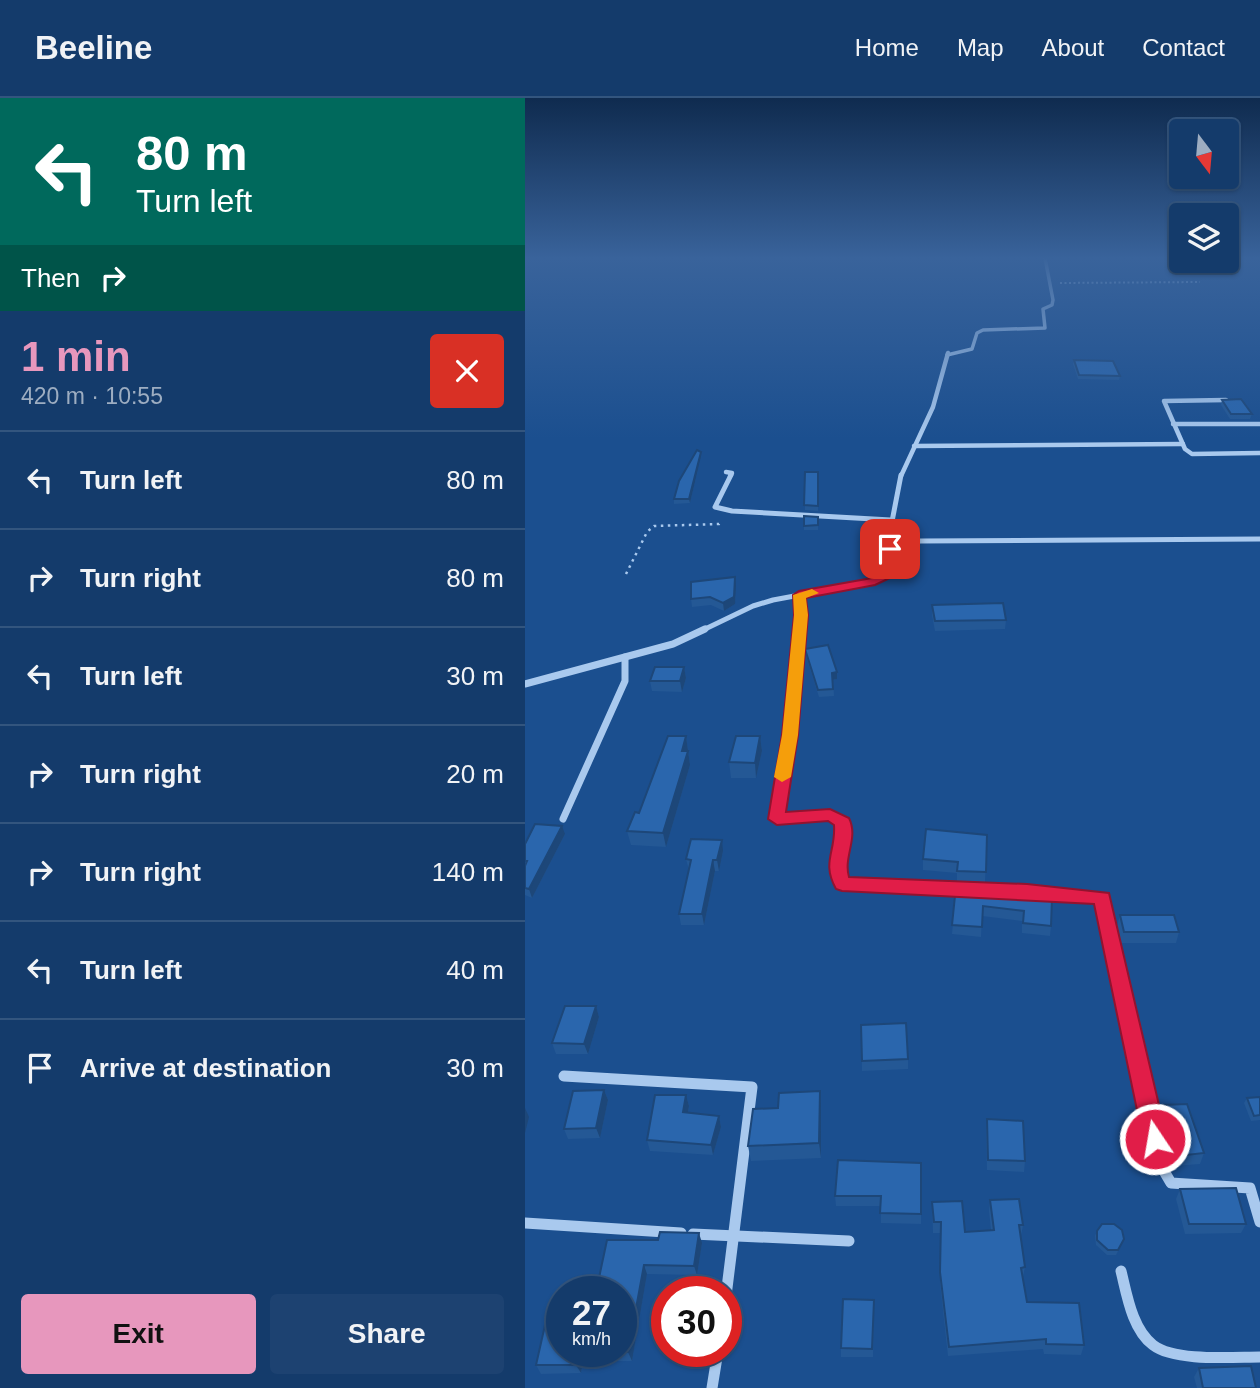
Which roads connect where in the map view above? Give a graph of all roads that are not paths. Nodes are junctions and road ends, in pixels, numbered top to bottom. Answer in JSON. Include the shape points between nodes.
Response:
{"nodes":[{"id":1,"x":1044,"y":318,"type":"edge"},
{"id":2,"x":1226,"y":400,"type":"edge"},
{"id":3,"x":1174,"y":424,"type":"junction"},
{"id":4,"x":1260,"y":424,"type":"edge"},
{"id":5,"x":1183,"y":444,"type":"junction"},
{"id":6,"x":914,"y":446,"type":"junction"},
{"id":7,"x":1260,"y":453,"type":"edge"},
{"id":8,"x":726,"y":472,"type":"dead end"},
{"id":9,"x":891,"y":520,"type":"junction"},
{"id":10,"x":1260,"y":539,"type":"edge"},
{"id":11,"x":920,"y":541,"type":"junction"},
{"id":12,"x":799,"y":595,"type":"junction"},
{"id":13,"x":625,"y":657,"type":"junction"},
{"id":14,"x":525,"y":684,"type":"edge"},
{"id":15,"x":563,"y":819,"type":"dead end"},
{"id":16,"x":974,"y":889,"type":"edge"},
{"id":17,"x":1000,"y":890,"type":"edge"},
{"id":18,"x":564,"y":1076,"type":"dead end"},
{"id":19,"x":1260,"y":1222,"type":"edge"},
{"id":20,"x":525,"y":1223,"type":"edge"},
{"id":21,"x":735,"y":1237,"type":"junction"},
{"id":22,"x":849,"y":1241,"type":"dead end"},
{"id":23,"x":1121,"y":1271,"type":"dead end"},
{"id":24,"x":729,"y":1276,"type":"edge"},
{"id":25,"x":1260,"y":1357,"type":"edge"},
{"id":26,"x":715,"y":1367,"type":"edge"},
{"id":27,"x":712,"y":1388,"type":"edge"}],
"edges":[{"from":1,"to":6,"type":"street","via":[[1045,328],[983,330],[977,333],[972,349],[948,353],[933,407]]},
{"from":2,"to":3,"type":"street","via":[[1164,401]]},
{"from":3,"to":4,"type":"street"},
{"from":3,"to":5,"type":"street"},
{"from":5,"to":6,"type":"street"},
{"from":5,"to":7,"type":"street","via":[[1192,454]]},
{"from":6,"to":9,"type":"street","via":[[901,475]]},
{"from":8,"to":9,"type":"street","via":[[732,473],[715,507]]},
{"from":9,"to":11,"type":"street","via":[[889,537],[893,540]]},
{"from":10,"to":11,"type":"street"},
{"from":11,"to":12,"type":"street","via":[[890,549],[888,574],[875,581]]},
{"from":12,"to":13,"type":"street","via":[[753,606],[673,644]]},
{"from":12,"to":16,"type":"street","via":[[790,735],[777,819],[830,815],[843,822],[837,866],[842,884]]},
{"from":13,"to":14,"type":"street"},
{"from":13,"to":15,"type":"street","via":[[625,681]]},
{"from":17,"to":19,"type":"street","via":[[1102,898],[1161,1166],[1171,1184],[1249,1188]]},
{"from":18,"to":21,"type":"street","via":[[752,1087]]},
{"from":20,"to":21,"type":"street"},
{"from":21,"to":22,"type":"street"},
{"from":21,"to":24,"type":"street"},
{"from":23,"to":25,"type":"street","via":[[1138,1324],[1154,1346],[1181,1355]]},
{"from":26,"to":27,"type":"street"}]}
